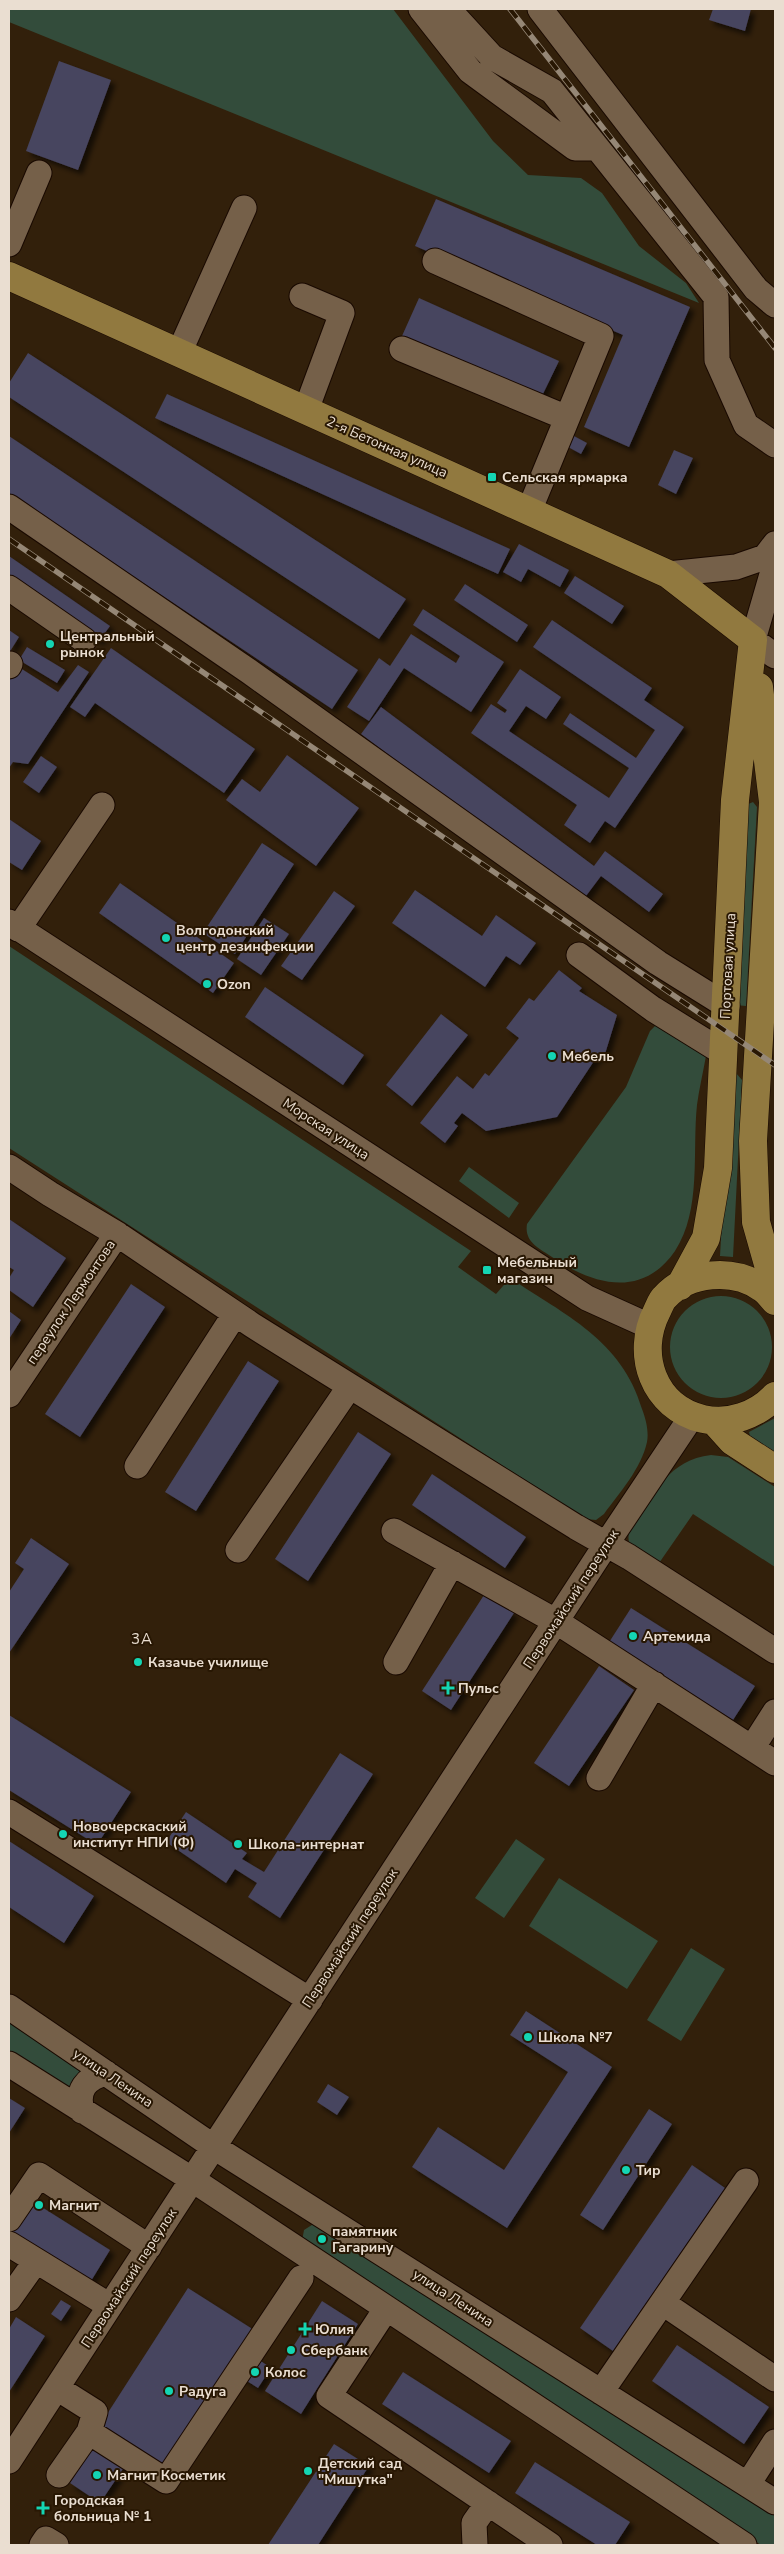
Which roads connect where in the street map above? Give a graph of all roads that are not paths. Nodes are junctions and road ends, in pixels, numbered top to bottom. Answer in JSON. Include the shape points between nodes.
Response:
{"nodes":[{"id":1,"x":421,"y":9,"type":"edge"},
{"id":2,"x":448,"y":9,"type":"edge"},
{"id":3,"x":540,"y":9,"type":"edge"},
{"id":4,"x":597,"y":148,"type":"junction"},
{"id":5,"x":39,"y":174,"type":"dead end"},
{"id":6,"x":244,"y":208,"type":"dead end"},
{"id":7,"x":9,"y":244,"type":"edge"},
{"id":8,"x":435,"y":260,"type":"dead end"},
{"id":9,"x":9,"y":276,"type":"edge"},
{"id":10,"x":302,"y":296,"type":"dead end"},
{"id":11,"x":775,"y":304,"type":"edge"},
{"id":12,"x":402,"y":349,"type":"dead end"},
{"id":13,"x":179,"y":353,"type":"junction"},
{"id":14,"x":306,"y":410,"type":"junction"},
{"id":15,"x":567,"y":418,"type":"junction"},
{"id":16,"x":775,"y":445,"type":"edge"},
{"id":17,"x":9,"y":507,"type":"edge"},
{"id":18,"x":529,"y":511,"type":"junction"},
{"id":19,"x":775,"y":544,"type":"edge"},
{"id":20,"x":775,"y":564,"type":"edge"},
{"id":21,"x":668,"y":574,"type":"junction"},
{"id":22,"x":9,"y":588,"type":"edge"},
{"id":23,"x":84,"y":640,"type":"dead end"},
{"id":24,"x":753,"y":640,"type":"junction"},
{"id":25,"x":775,"y":656,"type":"edge"},
{"id":26,"x":735,"y":800,"type":"junction"},
{"id":27,"x":773,"y":802,"type":"junction"},
{"id":28,"x":102,"y":805,"type":"dead end"},
{"id":29,"x":13,"y":925,"type":"edge"},
{"id":30,"x":579,"y":955,"type":"dead end"},
{"id":31,"x":727,"y":1006,"type":"junction"},
{"id":32,"x":767,"y":1027,"type":"edge"},
{"id":33,"x":724,"y":1053,"type":"junction"},
{"id":34,"x":9,"y":1167,"type":"edge"},
{"id":35,"x":117,"y":1234,"type":"junction"},
{"id":36,"x":680,"y":1286,"type":"junction"},
{"id":37,"x":775,"y":1289,"type":"edge"},
{"id":38,"x":775,"y":1301,"type":"edge"},
{"id":39,"x":235,"y":1314,"type":"junction"},
{"id":40,"x":649,"y":1326,"type":"junction"},
{"id":41,"x":350,"y":1386,"type":"junction"},
{"id":42,"x":9,"y":1395,"type":"edge"},
{"id":43,"x":775,"y":1396,"type":"edge"},
{"id":44,"x":703,"y":1419,"type":"junction"},
{"id":45,"x":137,"y":1466,"type":"dead end"},
{"id":46,"x":775,"y":1469,"type":"edge"},
{"id":47,"x":394,"y":1531,"type":"dead end"},
{"id":48,"x":607,"y":1543,"type":"junction"},
{"id":49,"x":238,"y":1550,"type":"dead end"},
{"id":50,"x":452,"y":1563,"type":"junction"},
{"id":51,"x":557,"y":1622,"type":"junction"},
{"id":52,"x":775,"y":1651,"type":"edge"},
{"id":53,"x":396,"y":1662,"type":"dead end"},
{"id":54,"x":654,"y":1684,"type":"junction"},
{"id":55,"x":775,"y":1712,"type":"edge"},
{"id":56,"x":752,"y":1748,"type":"junction"},
{"id":57,"x":775,"y":1762,"type":"edge"},
{"id":58,"x":599,"y":1778,"type":"dead end"},
{"id":59,"x":9,"y":1812,"type":"edge"},
{"id":60,"x":310,"y":2000,"type":"junction"},
{"id":61,"x":9,"y":2007,"type":"edge"},
{"id":62,"x":9,"y":2064,"type":"edge"},
{"id":63,"x":106,"y":2073,"type":"junction"},
{"id":64,"x":82,"y":2111,"type":"junction"},
{"id":65,"x":214,"y":2147,"type":"junction"},
{"id":66,"x":193,"y":2180,"type":"junction"},
{"id":67,"x":746,"y":2182,"type":"dead end"},
{"id":68,"x":9,"y":2219,"type":"edge"},
{"id":69,"x":9,"y":2244,"type":"edge"},
{"id":70,"x":149,"y":2247,"type":"junction"},
{"id":71,"x":36,"y":2261,"type":"junction"},
{"id":72,"x":301,"y":2278,"type":"dead end"},
{"id":73,"x":9,"y":2300,"type":"edge"},
{"id":74,"x":663,"y":2303,"type":"junction"},
{"id":75,"x":110,"y":2306,"type":"junction"},
{"id":76,"x":386,"y":2309,"type":"junction"},
{"id":77,"x":775,"y":2379,"type":"edge"},
{"id":78,"x":57,"y":2388,"type":"junction"},
{"id":79,"x":601,"y":2392,"type":"junction"},
{"id":80,"x":89,"y":2432,"type":"junction"},
{"id":81,"x":775,"y":2442,"type":"edge"},
{"id":82,"x":9,"y":2461,"type":"edge"},
{"id":83,"x":59,"y":2475,"type":"dead end"},
{"id":84,"x":748,"y":2484,"type":"junction"},
{"id":85,"x":775,"y":2502,"type":"edge"},
{"id":86,"x":488,"y":2503,"type":"junction"},
{"id":87,"x":42,"y":2545,"type":"edge"},
{"id":88,"x":56,"y":2545,"type":"edge"},
{"id":89,"x":475,"y":2545,"type":"edge"},
{"id":90,"x":550,"y":2545,"type":"edge"},
{"id":91,"x":744,"y":2545,"type":"edge"}],
"edges":[{"from":1,"to":4,"type":"street","via":[[470,71],[575,148]]},
{"from":2,"to":4,"type":"street","via":[[492,57],[552,91]]},
{"from":3,"to":11,"type":"street","via":[[756,290]]},
{"from":4,"to":16,"type":"street","via":[[716,297],[717,360],[746,425]]},
{"from":5,"to":7,"type":"street"},
{"from":6,"to":13,"type":"street"},
{"from":8,"to":15,"type":"street","via":[[601,336]]},
{"from":9,"to":13,"type":"main road","name":"2-я Бетонная улица"},
{"from":10,"to":14,"type":"street","via":[[342,313]]},
{"from":12,"to":15,"type":"street"},
{"from":13,"to":14,"type":"main road","name":"2-я Бетонная улица"},
{"from":14,"to":18,"type":"main road","name":"2-я Бетонная улица"},
{"from":15,"to":18,"type":"street"},
{"from":17,"to":31,"type":"street","via":[[258,678],[658,963]]},
{"from":18,"to":21,"type":"main road","name":"2-я Бетонная улица"},
{"from":19,"to":21,"type":"street","via":[[765,557],[736,567]]},
{"from":20,"to":24,"type":"street","name":"Портовая улица"},
{"from":21,"to":24,"type":"main road","name":"2-я Бетонная улица"},
{"from":22,"to":23,"type":"street"},
{"from":24,"to":25,"type":"street"},
{"from":24,"to":26,"type":"main road","name":"Портовая улица"},
{"from":24,"to":27,"type":"main road","name":"Портовая улица"},
{"from":26,"to":27,"type":"main road","via":[[748,792],[760,792]]},
{"from":26,"to":31,"type":"main road","name":"Портовая улица"},
{"from":27,"to":32,"type":"main road","name":"Портовая улица"},
{"from":28,"to":29,"type":"street"},
{"from":29,"to":40,"type":"street","name":"Морская улица","via":[[587,1298]]},
{"from":30,"to":33,"type":"street","via":[[650,1016]]},
{"from":31,"to":33,"type":"main road","name":"Портовая улица"},
{"from":32,"to":37,"type":"main road","name":"Портовая улица","via":[[752,1141],[756,1222]]},
{"from":33,"to":36,"type":"main road","name":"Портовая улица","via":[[718,1168],[706,1238]]},
{"from":34,"to":35,"type":"street"},
{"from":35,"to":39,"type":"street"},
{"from":35,"to":42,"type":"street","name":"переулок Лермонтова"},
{"from":36,"to":38,"type":"main road","via":[[705,1276],[735,1276],[762,1288]]},
{"from":36,"to":40,"type":"main road","via":[[664,1298]]},
{"from":39,"to":41,"type":"street"},
{"from":39,"to":45,"type":"street"},
{"from":40,"to":44,"type":"main road","via":[[647,1358],[653,1378],[668,1400]]},
{"from":41,"to":48,"type":"street","via":[[576,1527]]},
{"from":41,"to":49,"type":"street"},
{"from":43,"to":44,"type":"main road","via":[[743,1418]]},
{"from":44,"to":46,"type":"main road"},
{"from":44,"to":48,"type":"street","name":"Первомайский переулок"},
{"from":47,"to":50,"type":"street"},
{"from":48,"to":51,"type":"street","name":"Первомайский переулок"},
{"from":48,"to":52,"type":"street"},
{"from":50,"to":51,"type":"street"},
{"from":50,"to":53,"type":"street"},
{"from":51,"to":54,"type":"street"},
{"from":51,"to":60,"type":"street","name":"Первомайский переулок"},
{"from":54,"to":56,"type":"street"},
{"from":54,"to":58,"type":"street"},
{"from":55,"to":56,"type":"street"},
{"from":56,"to":57,"type":"street"},
{"from":59,"to":60,"type":"street"},
{"from":60,"to":65,"type":"street","name":"Первомайский переулок"},
{"from":61,"to":63,"type":"street","name":"улица Ленина"},
{"from":62,"to":64,"type":"street"},
{"from":63,"to":64,"type":"street","via":[[91,2078],[83,2085],[80,2095]]},
{"from":63,"to":65,"type":"street","name":"улица Ленина"},
{"from":64,"to":66,"type":"street"},
{"from":65,"to":66,"type":"street","name":"Первомайский переулок"},
{"from":65,"to":79,"type":"street","name":"улица Ленина"},
{"from":66,"to":70,"type":"street","name":"Первомайский переулок"},
{"from":66,"to":76,"type":"street"},
{"from":67,"to":74,"type":"street"},
{"from":68,"to":70,"type":"street","via":[[39,2175]]},
{"from":69,"to":71,"type":"street"},
{"from":70,"to":75,"type":"street","name":"Первомайский переулок"},
{"from":71,"to":73,"type":"street"},
{"from":71,"to":75,"type":"street"},
{"from":72,"to":80,"type":"street","via":[[166,2481]]},
{"from":74,"to":77,"type":"street"},
{"from":74,"to":79,"type":"street"},
{"from":75,"to":78,"type":"street","name":"Первомайский переулок"},
{"from":76,"to":86,"type":"street","via":[[329,2396]]},
{"from":76,"to":91,"type":"street"},
{"from":78,"to":80,"type":"street","via":[[95,2412]]},
{"from":78,"to":82,"type":"street","name":"Первомайский переулок"},
{"from":79,"to":84,"type":"street","name":"улица Ленина"},
{"from":80,"to":83,"type":"street"},
{"from":81,"to":84,"type":"street"},
{"from":84,"to":85,"type":"street","name":"улица Ленина"},
{"from":86,"to":89,"type":"street","via":[[474,2524]]},
{"from":86,"to":90,"type":"street"},
{"from":87,"to":88,"type":"street","via":[[46,2538]]}]}
